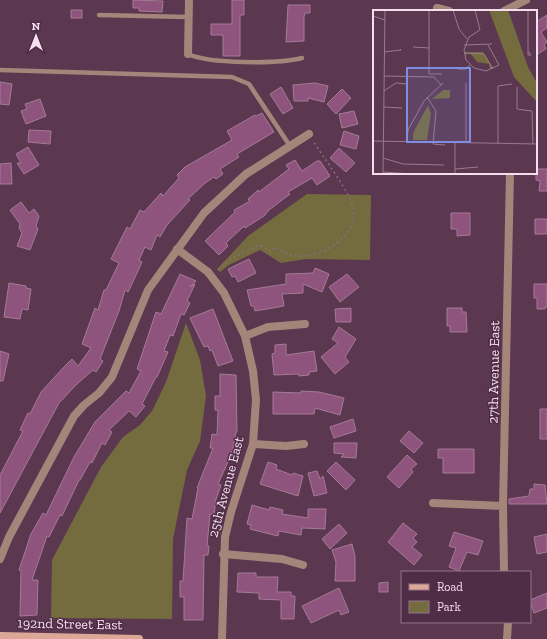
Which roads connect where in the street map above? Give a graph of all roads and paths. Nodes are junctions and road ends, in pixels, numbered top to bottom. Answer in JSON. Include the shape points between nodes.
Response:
{"nodes":[{"id":1,"x":189,"y":0,"type":"edge"},
{"id":2,"x":526,"y":0,"type":"edge"},
{"id":3,"x":437,"y":8,"type":"dead end"},
{"id":4,"x":445,"y":10,"type":"edge"},
{"id":5,"x":506,"y":10,"type":"edge"},
{"id":6,"x":99,"y":15,"type":"dead end"},
{"id":7,"x":188,"y":17,"type":"junction"},
{"id":8,"x":188,"y":54,"type":"joint"},
{"id":9,"x":302,"y":58,"type":"dead end"},
{"id":10,"x":0,"y":70,"type":"edge"},
{"id":11,"x":309,"y":134,"type":"joint"},
{"id":12,"x":290,"y":146,"type":"junction"},
{"id":13,"x":510,"y":174,"type":"edge"},
{"id":14,"x":176,"y":249,"type":"junction"},
{"id":15,"x":211,"y":276,"type":"junction"},
{"id":16,"x":305,"y":324,"type":"dead end"},
{"id":17,"x":245,"y":336,"type":"junction"},
{"id":18,"x":253,"y":444,"type":"junction"},
{"id":19,"x":304,"y":444,"type":"dead end"},
{"id":20,"x":433,"y":502,"type":"dead end"},
{"id":21,"x":503,"y":506,"type":"junction"},
{"id":22,"x":223,"y":554,"type":"junction"},
{"id":23,"x":0,"y":559,"type":"edge"},
{"id":24,"x":303,"y":566,"type":"dead end"},
{"id":25,"x":504,"y":571,"type":"edge"},
{"id":26,"x":508,"y":623,"type":"edge"},
{"id":27,"x":0,"y":636,"type":"edge"},
{"id":28,"x":139,"y":639,"type":"edge"},
{"id":29,"x":222,"y":639,"type":"edge"},
{"id":30,"x":507,"y":639,"type":"edge"}],
"edges":[{"from":1,"to":7,"type":"street"},
{"from":2,"to":5,"type":"street"},
{"from":3,"to":4,"type":"street"},
{"from":6,"to":7,"type":"lane"},
{"from":7,"to":8,"type":"street"},
{"from":8,"to":9,"type":"lane","via":[[197,58],[222,61],[290,61]]},
{"from":10,"to":12,"type":"lane","via":[[232,77],[249,84]]},
{"from":11,"to":12,"type":"street"},
{"from":11,"to":15,"type":"path","via":[[350,201],[354,215],[349,229],[332,246],[309,256],[290,254],[275,247],[271,252],[263,246],[253,248],[234,257]]},
{"from":12,"to":14,"type":"street","via":[[246,174],[204,213]]},
{"from":13,"to":21,"type":"street","name":"27th Avenue East"},
{"from":14,"to":15,"type":"street","name":"25th Avenue East"},
{"from":14,"to":23,"type":"street","via":[[148,290],[112,377],[74,416],[9,537]]},
{"from":15,"to":17,"type":"street","name":"25th Avenue East","via":[[224,293]]},
{"from":16,"to":17,"type":"street","via":[[268,327]]},
{"from":17,"to":18,"type":"street","name":"25th Avenue East","via":[[256,400]]},
{"from":18,"to":19,"type":"street"},
{"from":18,"to":22,"type":"street","name":"25th Avenue East","via":[[231,512]]},
{"from":20,"to":21,"type":"street"},
{"from":21,"to":25,"type":"street","name":"27th Avenue East"},
{"from":22,"to":24,"type":"street","via":[[282,559]]},
{"from":22,"to":29,"type":"street","name":"25th Avenue East"},
{"from":26,"to":30,"type":"street"},
{"from":27,"to":28,"type":"street","name":"192nd Street East"}]}
